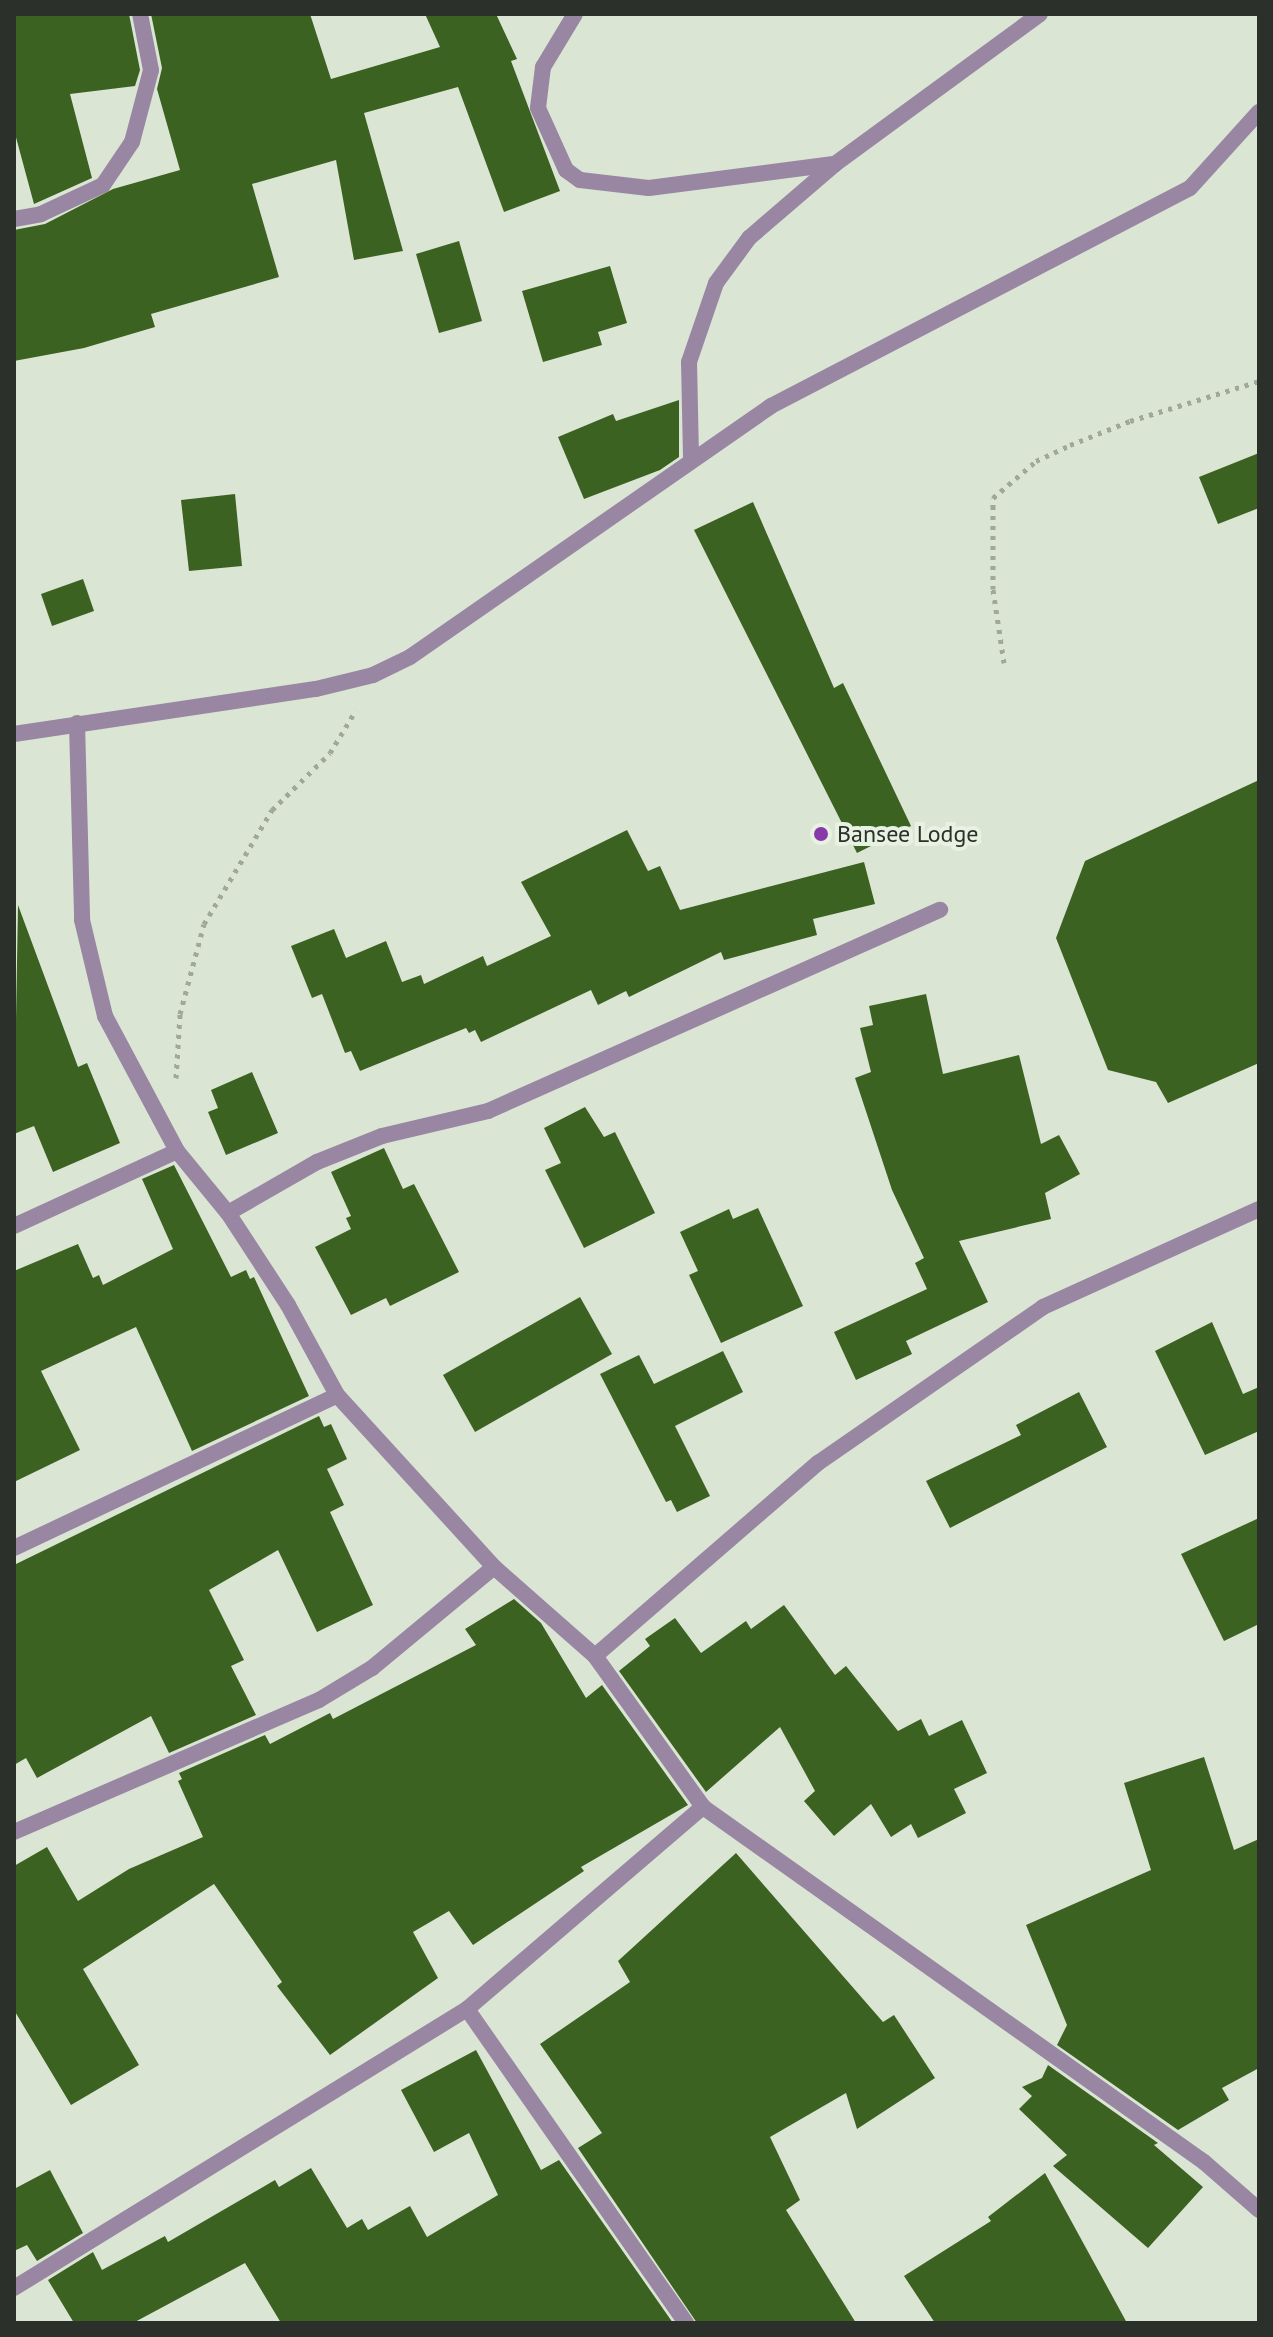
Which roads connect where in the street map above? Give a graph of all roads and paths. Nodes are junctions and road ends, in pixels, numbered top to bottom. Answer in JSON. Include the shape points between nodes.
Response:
{"nodes":[{"id":1,"x":140,"y":14,"type":"edge"},
{"id":2,"x":575,"y":14,"type":"edge"},
{"id":3,"x":1040,"y":14,"type":"edge"},
{"id":4,"x":1259,"y":112,"type":"edge"},
{"id":5,"x":835,"y":164,"type":"junction"},
{"id":6,"x":14,"y":219,"type":"edge"},
{"id":7,"x":1259,"y":381,"type":"edge"},
{"id":8,"x":691,"y":457,"type":"junction"},
{"id":9,"x":1004,"y":663,"type":"dead end"},
{"id":10,"x":373,"y":675,"type":"junction"},
{"id":11,"x":77,"y":723,"type":"junction"},
{"id":12,"x":14,"y":734,"type":"edge"},
{"id":13,"x":940,"y":910,"type":"dead end"},
{"id":14,"x":176,"y":1091,"type":"dead end"},
{"id":15,"x":177,"y":1151,"type":"junction"},
{"id":16,"x":1259,"y":1209,"type":"edge"},
{"id":17,"x":228,"y":1213,"type":"junction"},
{"id":18,"x":14,"y":1226,"type":"edge"},
{"id":19,"x":337,"y":1395,"type":"junction"},
{"id":20,"x":14,"y":1548,"type":"edge"},
{"id":21,"x":494,"y":1567,"type":"junction"},
{"id":22,"x":595,"y":1656,"type":"junction"},
{"id":23,"x":703,"y":1807,"type":"junction"},
{"id":24,"x":14,"y":1832,"type":"edge"},
{"id":25,"x":467,"y":2009,"type":"junction"},
{"id":26,"x":1259,"y":2210,"type":"edge"},
{"id":27,"x":14,"y":2288,"type":"edge"},
{"id":28,"x":686,"y":2323,"type":"edge"}],
"edges":[{"from":1,"to":6,"type":"street","via":[[151,70],[132,142],[103,185],[41,214]]},
{"from":2,"to":5,"type":"street","via":[[543,67],[538,108],[566,170],[580,180],[649,188]]},
{"from":3,"to":5,"type":"street"},
{"from":4,"to":8,"type":"street","via":[[1190,188],[771,406]]},
{"from":5,"to":8,"type":"street","via":[[749,238],[716,283],[689,362]]},
{"from":7,"to":9,"type":"path","via":[[1070,445],[1036,461],[993,498],[993,589]]},
{"from":8,"to":10,"type":"street","via":[[450,630]]},
{"from":10,"to":11,"type":"street","via":[[260,699]]},
{"from":10,"to":14,"type":"path","via":[[330,753],[272,810],[204,924],[180,1014]]},
{"from":11,"to":12,"type":"street"},
{"from":11,"to":15,"type":"street","via":[[82,920],[93,980],[105,1016]]},
{"from":13,"to":17,"type":"street","via":[[488,1111],[382,1136],[317,1162]]},
{"from":15,"to":17,"type":"street"},
{"from":15,"to":18,"type":"street"},
{"from":16,"to":22,"type":"street","via":[[1043,1307],[818,1463]]},
{"from":17,"to":19,"type":"street","via":[[288,1305]]},
{"from":19,"to":20,"type":"street"},
{"from":19,"to":21,"type":"street"},
{"from":21,"to":22,"type":"street"},
{"from":21,"to":24,"type":"street","via":[[372,1668],[319,1700]]},
{"from":22,"to":23,"type":"street"},
{"from":23,"to":25,"type":"street"},
{"from":23,"to":26,"type":"street","via":[[1204,2162]]},
{"from":25,"to":27,"type":"street"},
{"from":25,"to":28,"type":"street"}]}
